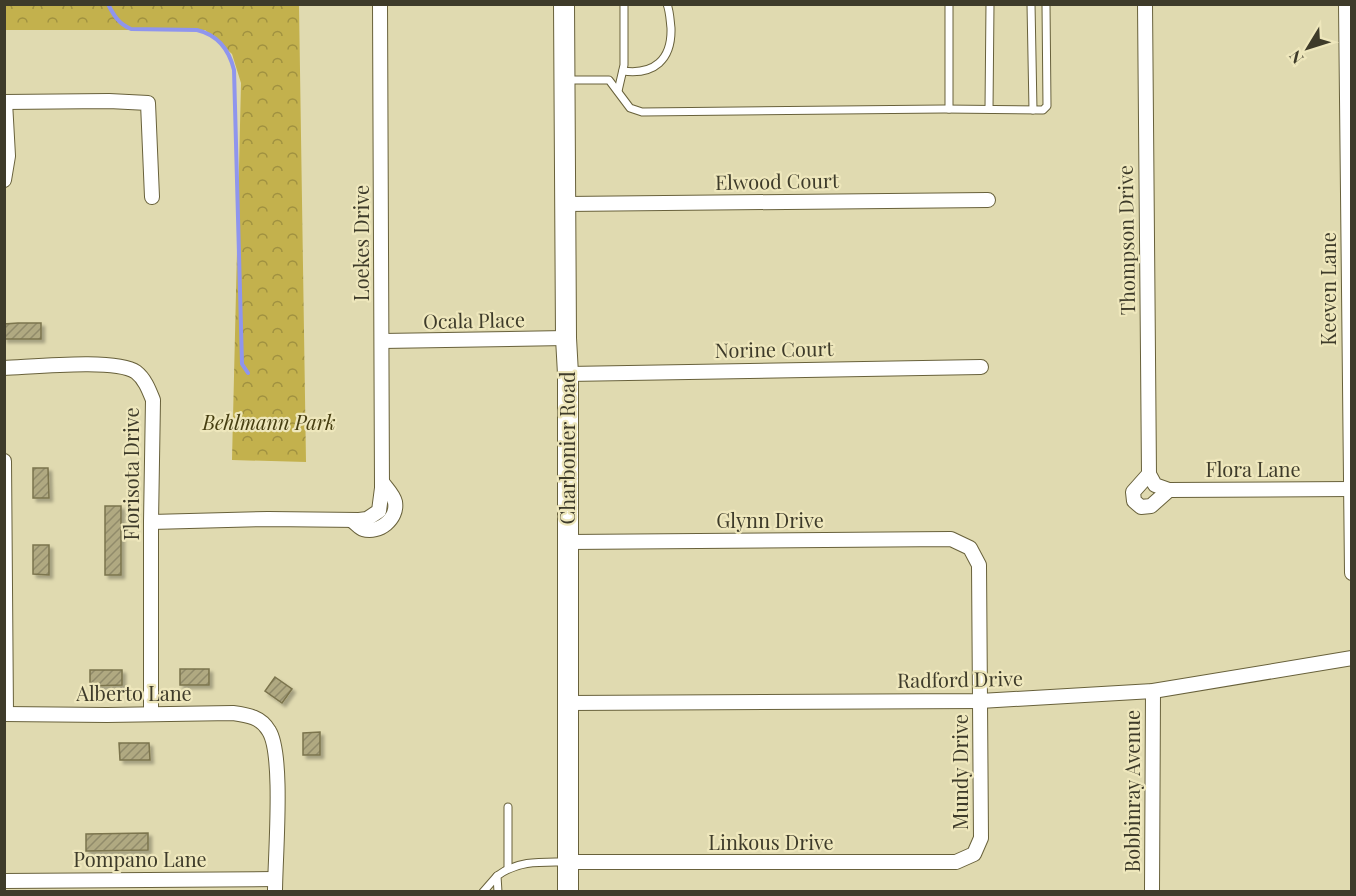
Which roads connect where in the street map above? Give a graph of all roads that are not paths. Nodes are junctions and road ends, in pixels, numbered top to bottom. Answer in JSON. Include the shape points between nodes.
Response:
{"nodes":[{"id":1,"x":380,"y":4,"type":"edge"},
{"id":2,"x":564,"y":4,"type":"edge"},
{"id":3,"x":624,"y":4,"type":"edge"},
{"id":4,"x":667,"y":4,"type":"edge"},
{"id":5,"x":949,"y":4,"type":"edge"},
{"id":6,"x":990,"y":4,"type":"edge"},
{"id":7,"x":1030,"y":4,"type":"edge"},
{"id":8,"x":1046,"y":4,"type":"edge"},
{"id":9,"x":1145,"y":4,"type":"edge"},
{"id":10,"x":1346,"y":4,"type":"edge"},
{"id":11,"x":1031,"y":28,"type":"junction"},
{"id":12,"x":1047,"y":29,"type":"junction"},
{"id":13,"x":623,"y":71,"type":"junction"},
{"id":14,"x":565,"y":80,"type":"junction"},
{"id":15,"x":618,"y":91,"type":"junction"},
{"id":16,"x":5,"y":102,"type":"edge"},
{"id":17,"x":949,"y":109,"type":"junction"},
{"id":18,"x":989,"y":110,"type":"junction"},
{"id":19,"x":1033,"y":110,"type":"junction"},
{"id":20,"x":4,"y":180,"type":"edge"},
{"id":21,"x":152,"y":197,"type":"dead end"},
{"id":22,"x":988,"y":200,"type":"dead end"},
{"id":23,"x":566,"y":204,"type":"junction"},
{"id":24,"x":566,"y":338,"type":"junction"},
{"id":25,"x":382,"y":341,"type":"junction"},
{"id":26,"x":981,"y":367,"type":"dead end"},
{"id":27,"x":4,"y":368,"type":"edge"},
{"id":28,"x":568,"y":374,"type":"junction"},
{"id":29,"x":4,"y":461,"type":"edge"},
{"id":30,"x":1152,"y":479,"type":"junction"},
{"id":31,"x":1351,"y":489,"type":"edge"},
{"id":32,"x":1169,"y":490,"type":"junction"},
{"id":33,"x":151,"y":522,"type":"junction"},
{"id":34,"x":568,"y":542,"type":"junction"},
{"id":35,"x":970,"y":548,"type":"joint"},
{"id":36,"x":1352,"y":573,"type":"edge"},
{"id":37,"x":1352,"y":658,"type":"edge"},
{"id":38,"x":1153,"y":691,"type":"junction"},
{"id":39,"x":980,"y":701,"type":"junction"},
{"id":40,"x":567,"y":703,"type":"junction"},
{"id":41,"x":5,"y":714,"type":"edge"},
{"id":42,"x":151,"y":714,"type":"junction"},
{"id":43,"x":508,"y":807,"type":"dead end"},
{"id":44,"x":974,"y":854,"type":"joint"},
{"id":45,"x":567,"y":862,"type":"junction"},
{"id":46,"x":508,"y":868,"type":"junction"},
{"id":47,"x":497,"y":876,"type":"junction"},
{"id":48,"x":4,"y":881,"type":"edge"},
{"id":49,"x":275,"y":885,"type":"edge"},
{"id":50,"x":483,"y":891,"type":"edge"},
{"id":51,"x":498,"y":891,"type":"edge"},
{"id":52,"x":568,"y":891,"type":"edge"},
{"id":53,"x":1152,"y":891,"type":"edge"}],
"edges":[{"from":1,"to":25,"type":"street","name":"Loekes Drive"},
{"from":2,"to":14,"type":"main road","name":"Charbonier Road"},
{"from":3,"to":13,"type":"lane"},
{"from":4,"to":13,"type":"lane","via":[[671,38],[667,54],[649,70]]},
{"from":5,"to":17,"type":"lane"},
{"from":6,"to":18,"type":"lane"},
{"from":7,"to":11,"type":"lane"},
{"from":8,"to":12,"type":"lane"},
{"from":9,"to":30,"type":"street","name":"Thompson Drive"},
{"from":10,"to":31,"type":"street","name":"Keeven Lane"},
{"from":11,"to":12,"type":"lane"},
{"from":11,"to":19,"type":"lane"},
{"from":12,"to":19,"type":"lane","via":[[1047,106]]},
{"from":13,"to":15,"type":"lane"},
{"from":14,"to":15,"type":"lane","via":[[609,81]]},
{"from":14,"to":23,"type":"main road","name":"Charbonier Road"},
{"from":15,"to":17,"type":"lane","via":[[630,108],[642,112]]},
{"from":16,"to":20,"type":"street","via":[[8,156]]},
{"from":16,"to":21,"type":"street","via":[[148,103]]},
{"from":17,"to":18,"type":"lane"},
{"from":18,"to":19,"type":"lane"},
{"from":22,"to":23,"type":"street","name":"Elwood Court"},
{"from":23,"to":24,"type":"main road","name":"Charbonier Road"},
{"from":24,"to":25,"type":"street","name":"Ocala Place"},
{"from":24,"to":28,"type":"main road","name":"Charbonier Road"},
{"from":25,"to":33,"type":"street","name":"Loekes Drive","via":[[379,511],[367,519],[351,520]]},
{"from":26,"to":28,"type":"street","name":"Norine Court"},
{"from":27,"to":33,"type":"street","name":"Florisota Drive","via":[[114,365],[136,373],[153,400]]},
{"from":28,"to":34,"type":"main road","name":"Charbonier Road"},
{"from":29,"to":41,"type":"street"},
{"from":30,"to":32,"type":"street","name":"Flora Lane"},
{"from":30,"to":32,"type":"street","via":[[1133,492],[1134,501],[1141,507],[1151,506]]},
{"from":31,"to":32,"type":"street","name":"Flora Lane"},
{"from":31,"to":36,"type":"street","name":"Keeven Lane"},
{"from":33,"to":42,"type":"street","name":"Florisota Drive"},
{"from":34,"to":35,"type":"street","name":"Glynn Drive","via":[[951,539]]},
{"from":34,"to":40,"type":"main road","name":"Charbonier Road"},
{"from":35,"to":39,"type":"street","name":"Mundy Drive","via":[[980,565]]},
{"from":37,"to":38,"type":"street","name":"Radford Drive"},
{"from":38,"to":39,"type":"street","name":"Radford Drive"},
{"from":38,"to":53,"type":"street","name":"Bobbinray Avenue"},
{"from":39,"to":40,"type":"street","name":"Radford Drive"},
{"from":39,"to":44,"type":"street","name":"Mundy Drive","via":[[981,838]]},
{"from":40,"to":45,"type":"main road","name":"Charbonier Road"},
{"from":41,"to":42,"type":"street","name":"Alberto Lane"},
{"from":42,"to":49,"type":"street","name":"Alberto Lane","via":[[234,713],[254,716],[268,729],[276,761]]},
{"from":43,"to":46,"type":"lane"},
{"from":44,"to":45,"type":"street","name":"Linkous Drive","via":[[956,862]]},
{"from":45,"to":46,"type":"lane","via":[[530,862]]},
{"from":45,"to":52,"type":"main road","name":"Charbonier Road"},
{"from":46,"to":47,"type":"lane"},
{"from":47,"to":50,"type":"lane"},
{"from":47,"to":51,"type":"lane"},
{"from":48,"to":49,"type":"street","name":"Pompano Lane"}]}
